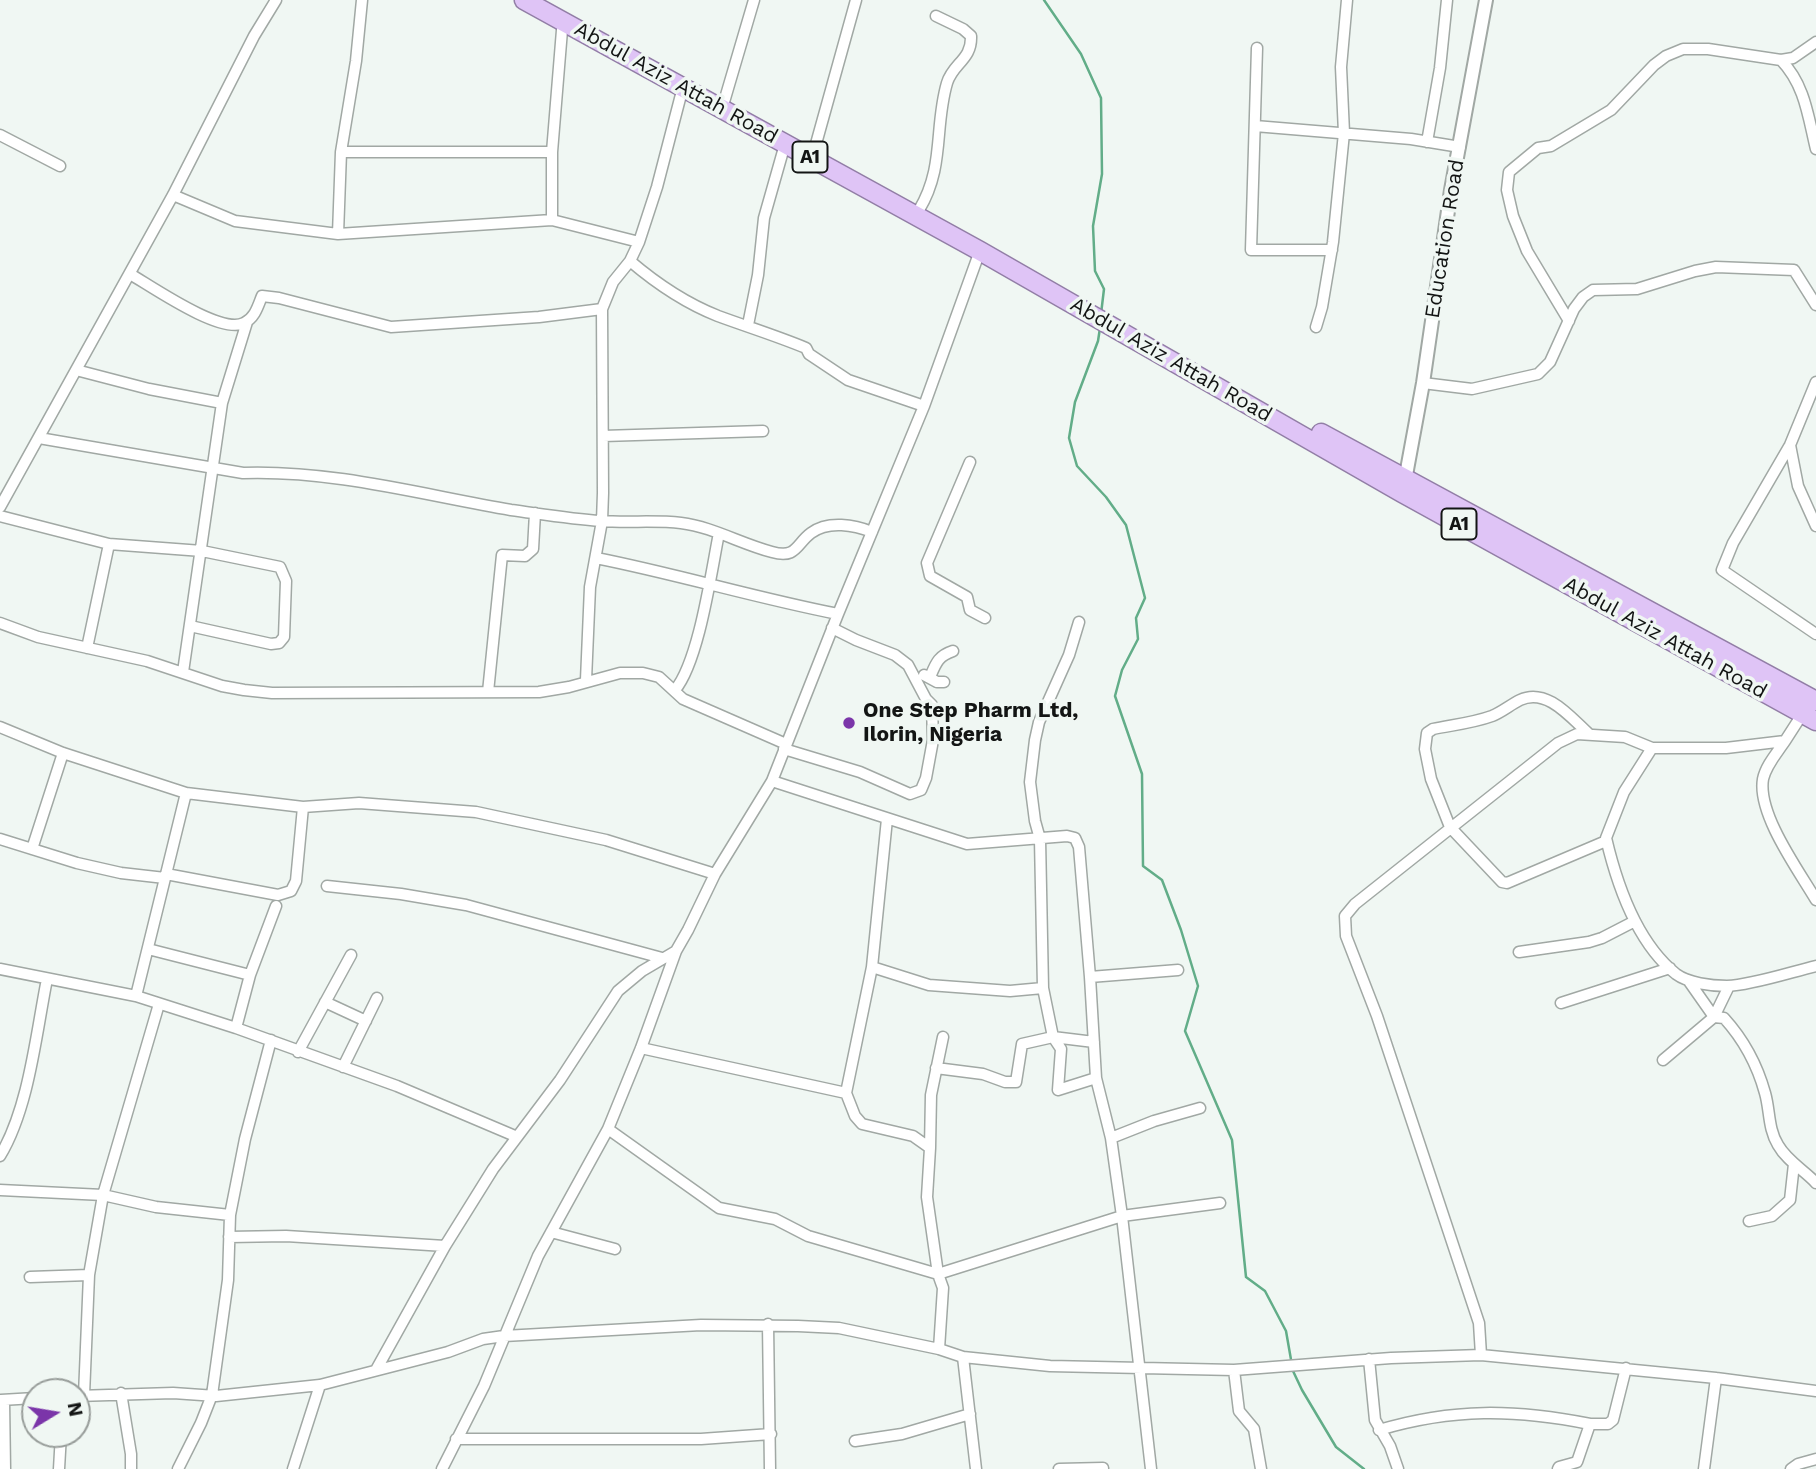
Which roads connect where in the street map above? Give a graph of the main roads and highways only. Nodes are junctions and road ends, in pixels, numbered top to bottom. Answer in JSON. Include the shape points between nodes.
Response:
{"nodes":[{"id":1,"x":524,"y":0,"type":"edge"},
{"id":2,"x":540,"y":0,"type":"edge"},
{"id":3,"x":564,"y":17,"type":"junction"},
{"id":4,"x":981,"y":248,"type":"junction"},
{"id":5,"x":1812,"y":705,"type":"edge"}],
"edges":[{"from":1,"to":3,"type":"highway","name":"Abdul Aziz Attah Road","number":"A1"},
{"from":2,"to":3,"type":"highway","name":"Abdul Aziz Attah Road","number":"A1"},
{"from":3,"to":4,"type":"highway","name":"Abdul Aziz Attah Road","number":"A1","via":[[785,144]]},
{"from":3,"to":4,"type":"highway","name":"Abdul Aziz Attah Road","number":"A1","via":[[919,209]]},
{"from":4,"to":5,"type":"highway","name":"Abdul Aziz Attah Road","number":"A1","via":[[1404,486]]}]}
